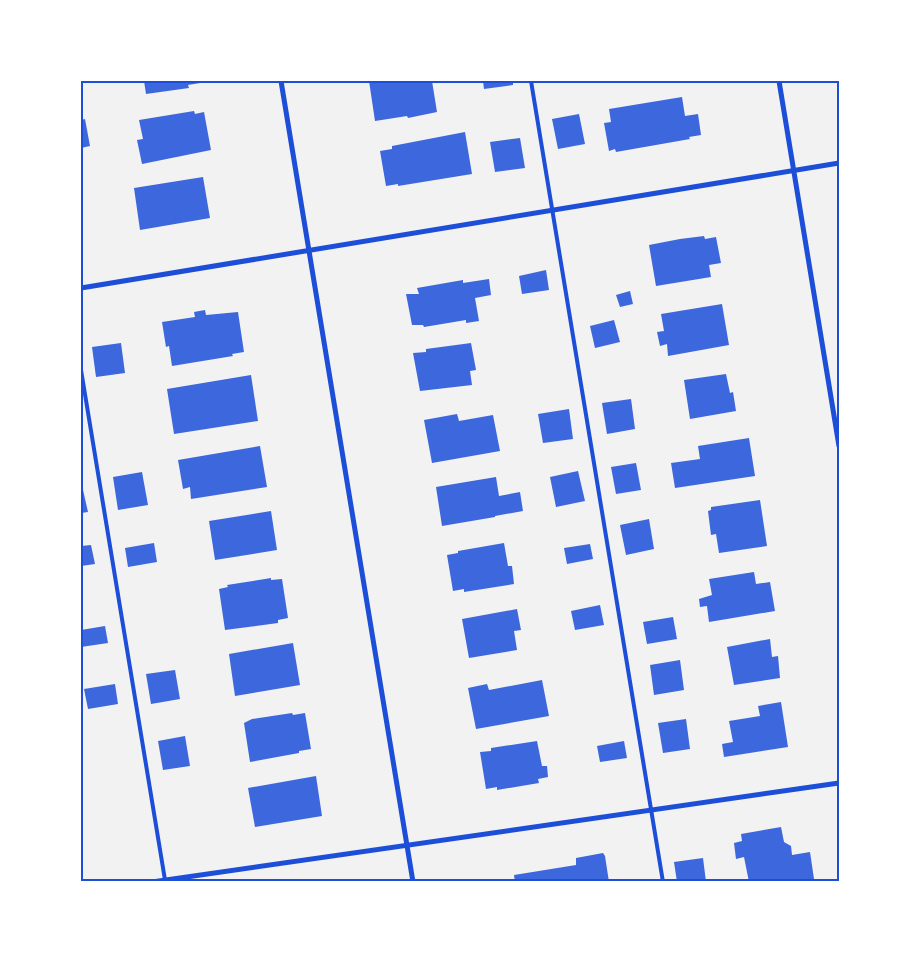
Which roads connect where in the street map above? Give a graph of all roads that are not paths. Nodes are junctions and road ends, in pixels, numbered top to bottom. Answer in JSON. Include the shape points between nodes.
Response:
{"nodes":[{"id":1,"x":281,"y":81,"type":"edge"},
{"id":2,"x":531,"y":81,"type":"edge"},
{"id":3,"x":780,"y":81,"type":"edge"},
{"id":4,"x":839,"y":163,"type":"edge"},
{"id":5,"x":794,"y":170,"type":"junction"},
{"id":6,"x":551,"y":210,"type":"junction"},
{"id":7,"x":308,"y":250,"type":"junction"},
{"id":8,"x":81,"y":288,"type":"edge"},
{"id":9,"x":81,"y":370,"type":"edge"},
{"id":10,"x":839,"y":446,"type":"edge"},
{"id":11,"x":839,"y":782,"type":"edge"},
{"id":12,"x":650,"y":810,"type":"junction"},
{"id":13,"x":407,"y":844,"type":"junction"},
{"id":14,"x":165,"y":880,"type":"junction"},
{"id":15,"x":152,"y":882,"type":"edge"},
{"id":16,"x":413,"y":882,"type":"edge"},
{"id":17,"x":663,"y":882,"type":"edge"}],
"edges":[{"from":1,"to":7,"type":"street"},
{"from":2,"to":6,"type":"lane"},
{"from":3,"to":5,"type":"street"},
{"from":4,"to":5,"type":"street"},
{"from":5,"to":6,"type":"street"},
{"from":5,"to":10,"type":"street"},
{"from":6,"to":7,"type":"street"},
{"from":6,"to":12,"type":"lane"},
{"from":7,"to":8,"type":"street"},
{"from":7,"to":13,"type":"street"},
{"from":9,"to":14,"type":"lane"},
{"from":11,"to":12,"type":"street"},
{"from":12,"to":13,"type":"street"},
{"from":12,"to":17,"type":"lane"},
{"from":13,"to":14,"type":"street"},
{"from":13,"to":16,"type":"street"},
{"from":14,"to":15,"type":"street"}]}
